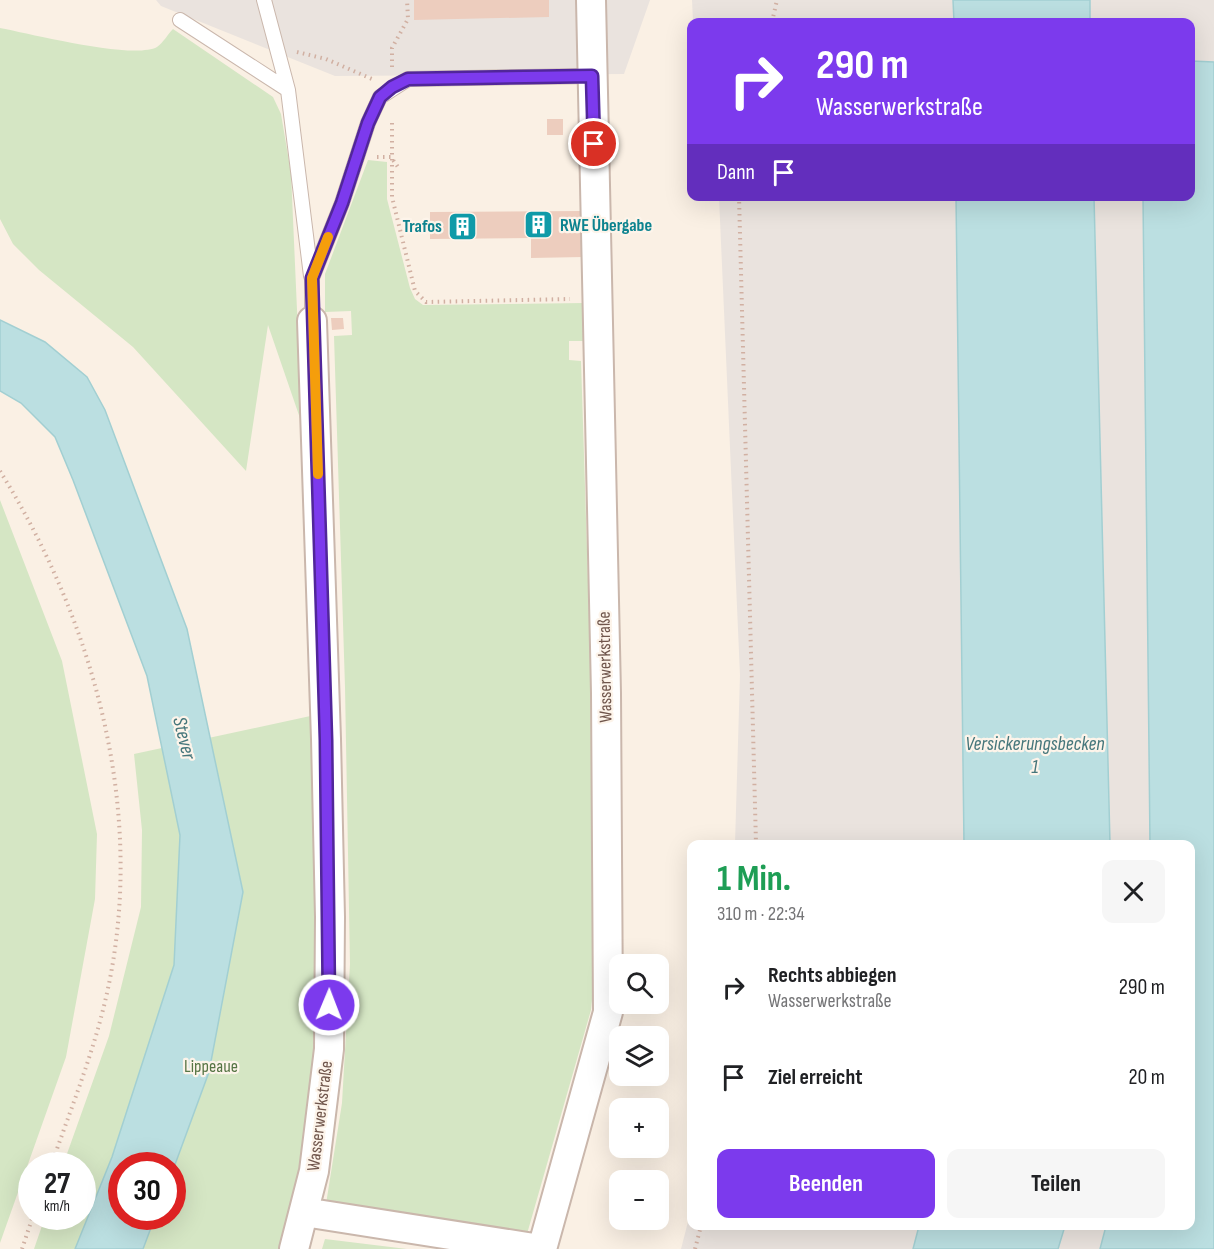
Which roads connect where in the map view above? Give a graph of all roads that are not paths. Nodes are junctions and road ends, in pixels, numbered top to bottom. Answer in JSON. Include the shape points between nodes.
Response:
{"nodes":[{"id":1,"x":264,"y":0,"type":"edge"},
{"id":2,"x":591,"y":0,"type":"edge"},
{"id":3,"x":180,"y":20,"type":"dead end"},
{"id":4,"x":592,"y":76,"type":"junction"},
{"id":5,"x":288,"y":90,"type":"junction"},
{"id":6,"x":312,"y":278,"type":"junction"},
{"id":7,"x":312,"y":321,"type":"joint"},
{"id":8,"x":304,"y":1212,"type":"junction"},
{"id":9,"x":294,"y":1249,"type":"edge"},
{"id":10,"x":541,"y":1249,"type":"edge"}],
"edges":[{"from":1,"to":5,"type":"lane"},
{"from":2,"to":4,"type":"street","name":"Wasserwerkstraße"},
{"from":3,"to":5,"type":"lane"},
{"from":4,"to":6,"type":"lane","name":"Wasserwerkstraße","via":[[408,79],[392,87],[380,97],[368,123]]},
{"from":4,"to":10,"type":"street","name":"Wasserwerkstraße","via":[[606,681],[608,1012]]},
{"from":5,"to":6,"type":"lane"},
{"from":6,"to":7,"type":"lane","name":"Wasserwerkstraße"},
{"from":7,"to":8,"type":"street","name":"Wasserwerkstraße","via":[[330,983],[326,1089]]},
{"from":8,"to":9,"type":"street","name":"Wasserwerkstraße"},
{"from":8,"to":10,"type":"street","name":"Wasserwerkstraße"}]}
